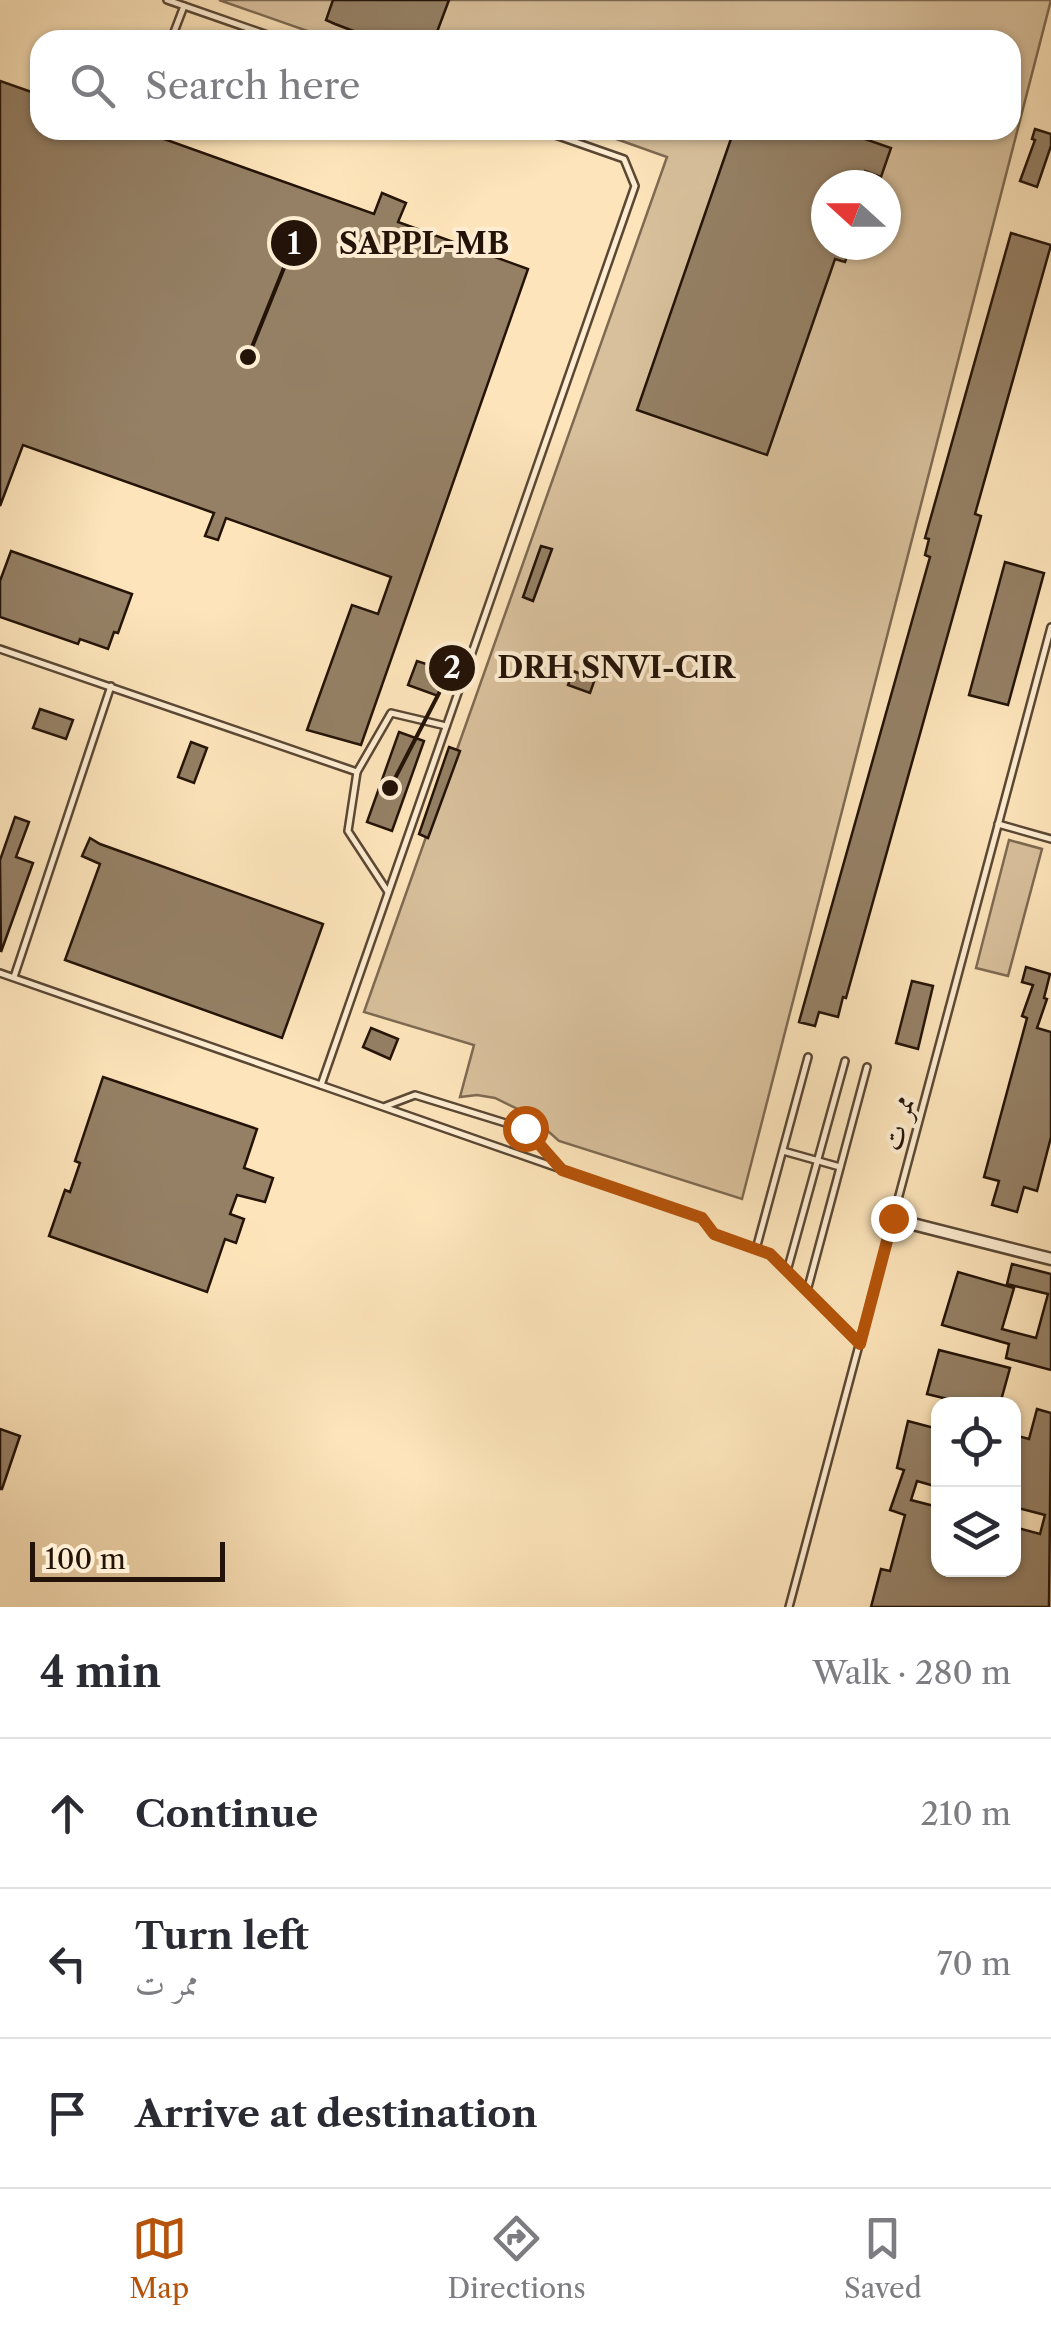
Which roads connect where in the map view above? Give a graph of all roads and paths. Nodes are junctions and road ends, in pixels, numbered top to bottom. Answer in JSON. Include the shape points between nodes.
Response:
{"nodes":[{"id":1,"x":166,"y":0,"type":"edge"},
{"id":2,"x":184,"y":6,"type":"junction"},
{"id":3,"x":175,"y":30,"type":"edge"},
{"id":4,"x":253,"y":30,"type":"edge"},
{"id":5,"x":569,"y":140,"type":"edge"},
{"id":6,"x":1051,"y":626,"type":"edge"},
{"id":7,"x":0,"y":649,"type":"edge"},
{"id":8,"x":111,"y":686,"type":"junction"},
{"id":9,"x":446,"y":726,"type":"junction"},
{"id":10,"x":357,"y":772,"type":"junction"},
{"id":11,"x":998,"y":824,"type":"junction"},
{"id":12,"x":1051,"y":840,"type":"edge"},
{"id":13,"x":388,"y":892,"type":"junction"},
{"id":14,"x":0,"y":973,"type":"edge"},
{"id":15,"x":14,"y":978,"type":"junction"},
{"id":16,"x":808,"y":1057,"type":"dead end"},
{"id":17,"x":845,"y":1062,"type":"dead end"},
{"id":18,"x":867,"y":1067,"type":"dead end"},
{"id":19,"x":321,"y":1086,"type":"junction"},
{"id":20,"x":383,"y":1107,"type":"junction"},
{"id":21,"x":782,"y":1151,"type":"junction"},
{"id":22,"x":818,"y":1161,"type":"junction"},
{"id":23,"x":840,"y":1167,"type":"junction"},
{"id":24,"x":562,"y":1170,"type":"junction"},
{"id":25,"x":893,"y":1218,"type":"junction"},
{"id":26,"x":756,"y":1249,"type":"junction"},
{"id":27,"x":1051,"y":1259,"type":"edge"},
{"id":28,"x":787,"y":1272,"type":"junction"},
{"id":29,"x":807,"y":1291,"type":"junction"},
{"id":30,"x":860,"y":1344,"type":"junction"},
{"id":31,"x":789,"y":1607,"type":"edge"}],
"edges":[{"from":1,"to":2,"type":"lane"},
{"from":2,"to":3,"type":"lane"},
{"from":2,"to":4,"type":"lane"},
{"from":5,"to":9,"type":"lane","via":[[624,159],[636,186]]},
{"from":6,"to":11,"type":"lane","name":"ممر ت"},
{"from":7,"to":8,"type":"lane"},
{"from":8,"to":10,"type":"lane"},
{"from":8,"to":15,"type":"lane"},
{"from":9,"to":10,"type":"lane","via":[[391,714]]},
{"from":9,"to":13,"type":"lane"},
{"from":10,"to":13,"type":"lane","via":[[348,831]]},
{"from":11,"to":12,"type":"lane"},
{"from":11,"to":25,"type":"lane","name":"ممر ت"},
{"from":13,"to":19,"type":"lane"},
{"from":14,"to":15,"type":"lane"},
{"from":15,"to":19,"type":"lane"},
{"from":16,"to":21,"type":"lane"},
{"from":17,"to":22,"type":"lane"},
{"from":18,"to":23,"type":"lane"},
{"from":19,"to":20,"type":"lane"},
{"from":20,"to":24,"type":"lane"},
{"from":20,"to":24,"type":"lane","via":[[415,1095],[525,1128]]},
{"from":21,"to":22,"type":"lane"},
{"from":21,"to":26,"type":"lane"},
{"from":22,"to":23,"type":"lane"},
{"from":22,"to":28,"type":"lane"},
{"from":23,"to":29,"type":"lane"},
{"from":24,"to":26,"type":"lane","via":[[702,1218],[714,1234]]},
{"from":25,"to":27,"type":"street"},
{"from":25,"to":30,"type":"lane","name":"ممر ت"},
{"from":26,"to":28,"type":"lane"},
{"from":28,"to":29,"type":"lane"},
{"from":29,"to":30,"type":"lane"},
{"from":30,"to":31,"type":"lane","name":"ممر ت"}]}
